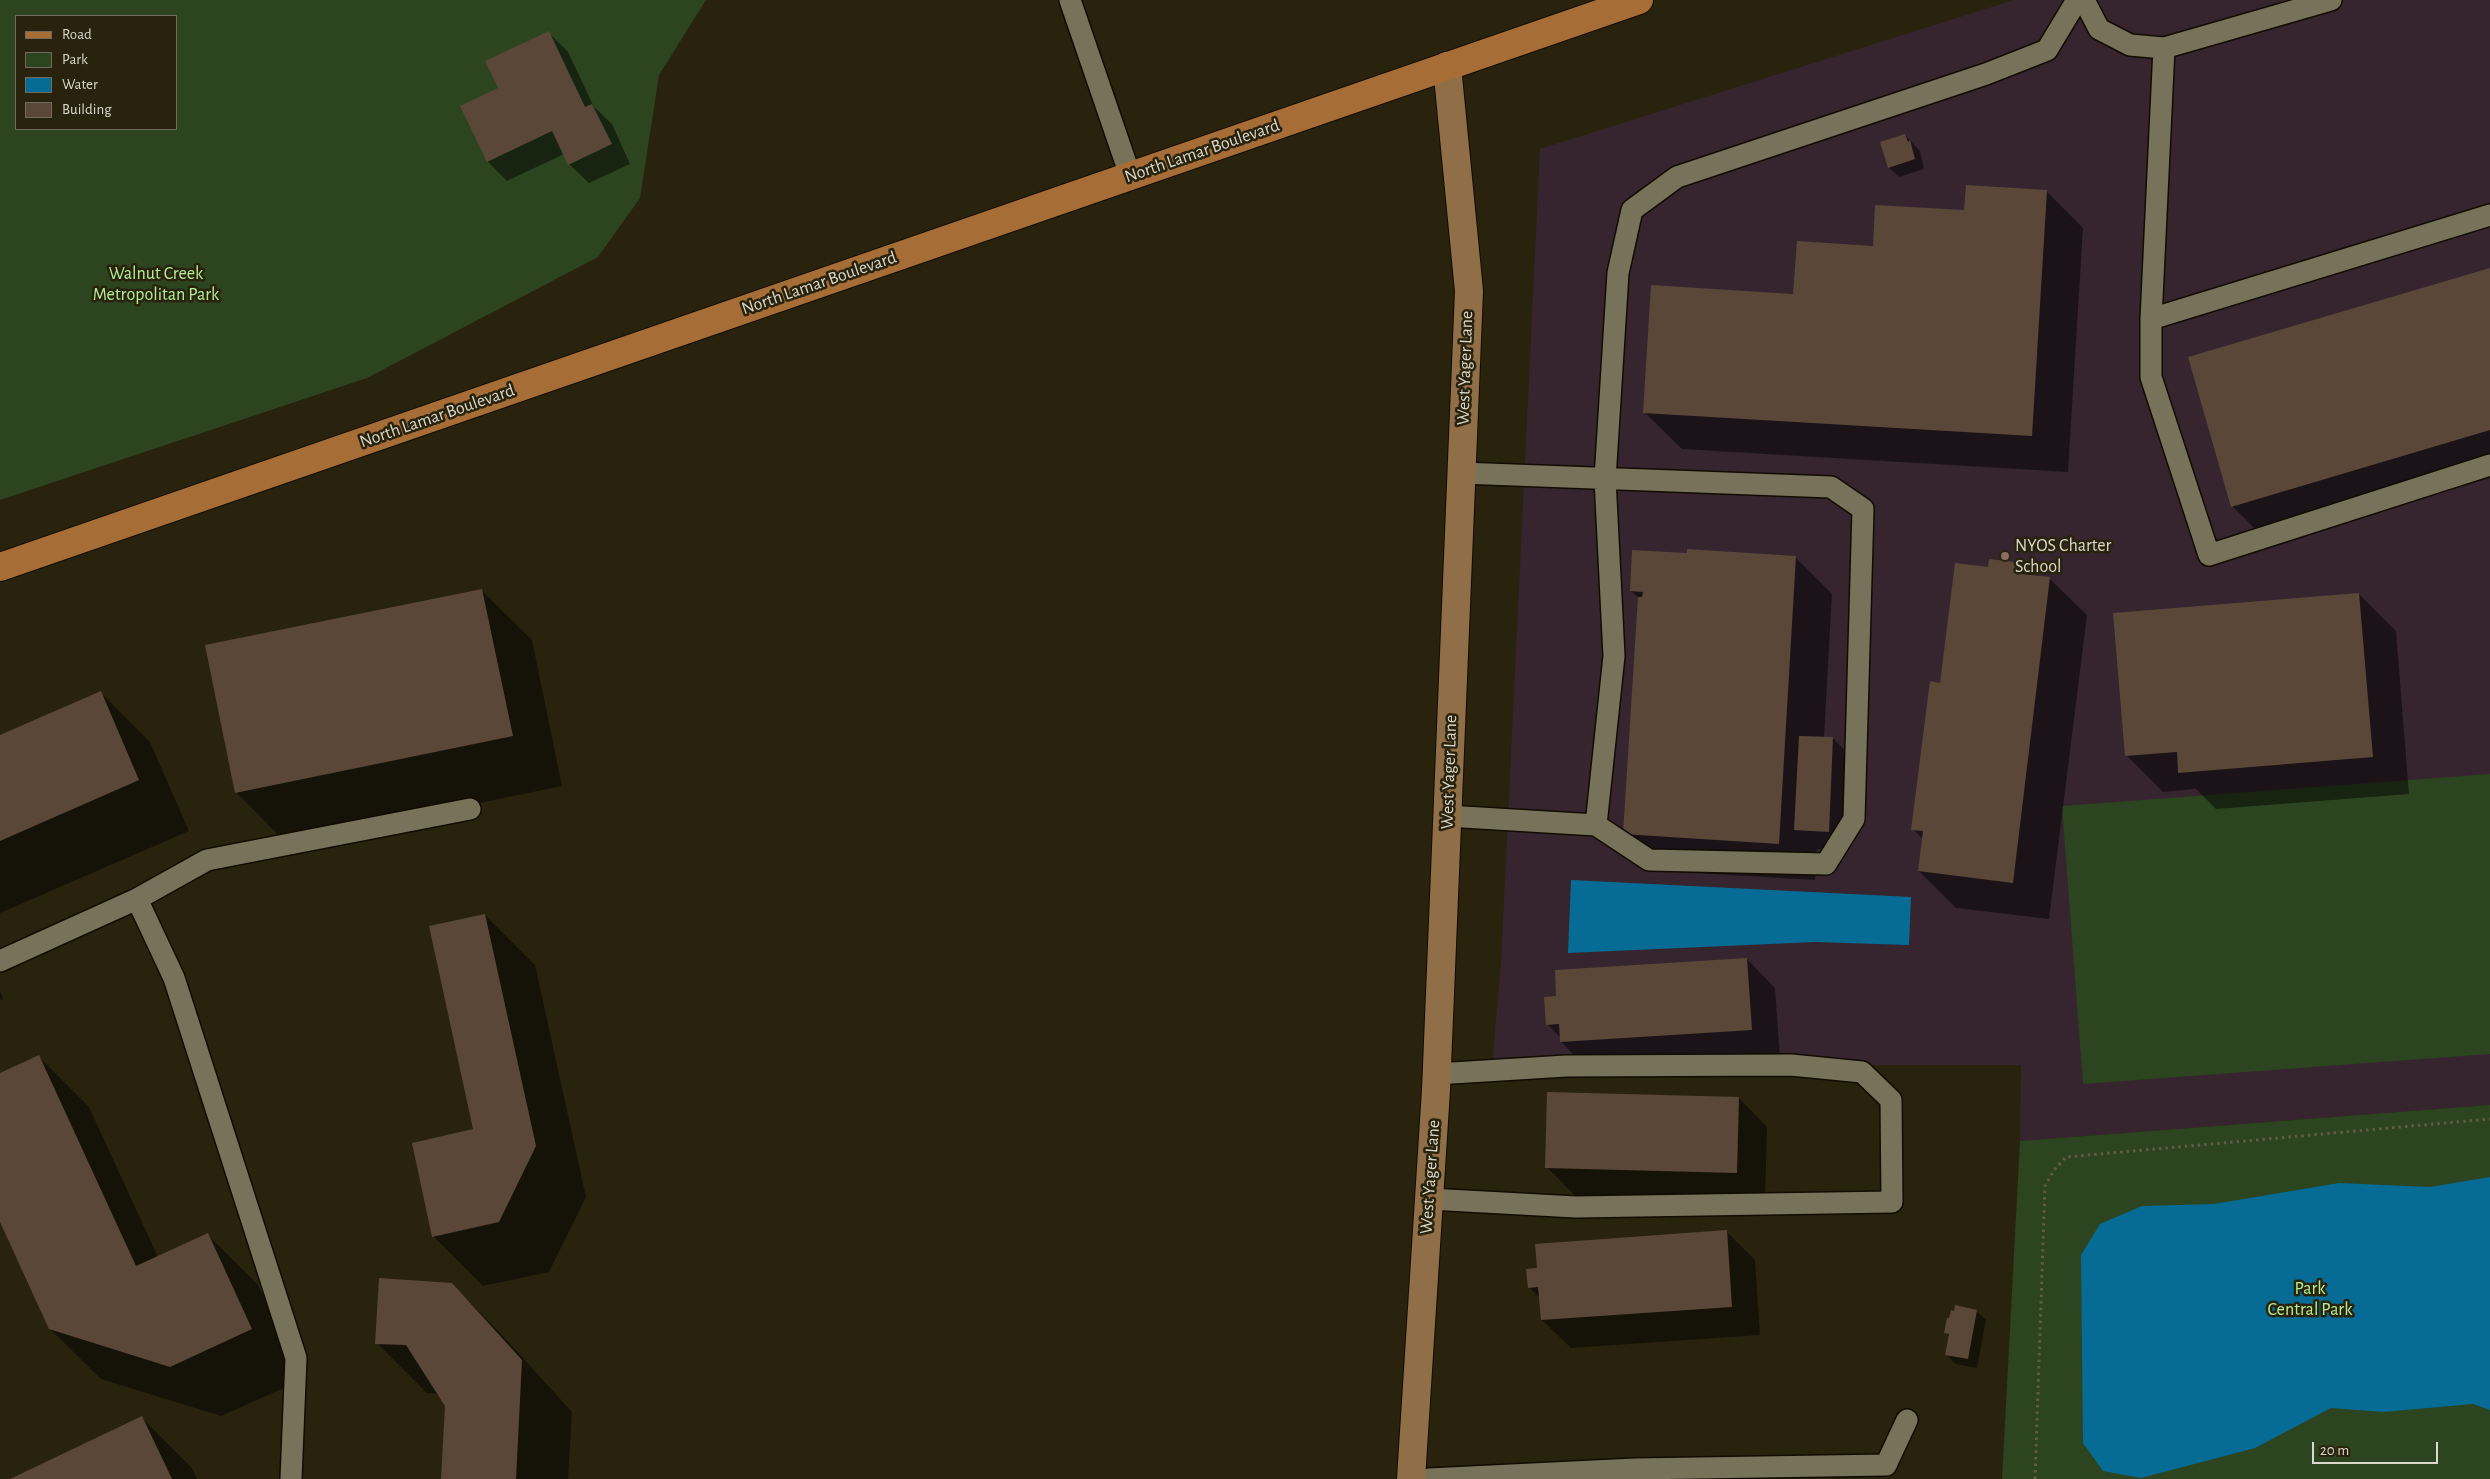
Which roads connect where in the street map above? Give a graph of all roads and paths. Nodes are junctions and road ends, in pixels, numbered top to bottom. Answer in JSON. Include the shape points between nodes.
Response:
{"nodes":[{"id":1,"x":1070,"y":0,"type":"edge"},
{"id":2,"x":1639,"y":0,"type":"edge"},
{"id":3,"x":2077,"y":0,"type":"edge"},
{"id":4,"x":2084,"y":0,"type":"edge"},
{"id":5,"x":2331,"y":0,"type":"edge"},
{"id":6,"x":2164,"y":48,"type":"junction"},
{"id":7,"x":1447,"y":66,"type":"junction"},
{"id":8,"x":1130,"y":176,"type":"junction"},
{"id":9,"x":2490,"y":215,"type":"edge"},
{"id":10,"x":2151,"y":319,"type":"junction"},
{"id":11,"x":2490,"y":465,"type":"edge"},
{"id":12,"x":1461,"y":474,"type":"junction"},
{"id":13,"x":1604,"y":479,"type":"junction"},
{"id":14,"x":0,"y":567,"type":"edge"},
{"id":15,"x":470,"y":809,"type":"dead end"},
{"id":16,"x":1447,"y":816,"type":"junction"},
{"id":17,"x":1596,"y":825,"type":"junction"},
{"id":18,"x":137,"y":899,"type":"junction"},
{"id":19,"x":0,"y":961,"type":"edge"},
{"id":20,"x":1436,"y":1074,"type":"junction"},
{"id":21,"x":2490,"y":1119,"type":"edge"},
{"id":22,"x":1429,"y":1199,"type":"junction"},
{"id":23,"x":1907,"y":1420,"type":"dead end"},
{"id":24,"x":291,"y":1479,"type":"edge"},
{"id":25,"x":1411,"y":1479,"type":"edge"},
{"id":26,"x":1429,"y":1479,"type":"edge"},
{"id":27,"x":2035,"y":1479,"type":"edge"}],
"edges":[{"from":1,"to":8,"type":"lane"},
{"from":2,"to":7,"type":"main road","name":"North Lamar Boulevard"},
{"from":3,"to":13,"type":"lane","via":[[2047,50],[1986,74],[1677,177],[1632,210],[1618,272]]},
{"from":4,"to":6,"type":"lane","via":[[2098,29],[2130,45]]},
{"from":5,"to":6,"type":"lane"},
{"from":6,"to":10,"type":"lane"},
{"from":7,"to":8,"type":"main road","name":"North Lamar Boulevard"},
{"from":7,"to":12,"type":"main road","name":"West Yager Lane","via":[[1469,291]]},
{"from":8,"to":14,"type":"main road","name":"North Lamar Boulevard"},
{"from":9,"to":10,"type":"lane"},
{"from":10,"to":11,"type":"lane","via":[[2151,378],[2209,555]]},
{"from":12,"to":13,"type":"lane"},
{"from":12,"to":16,"type":"main road","name":"West Yager Lane"},
{"from":13,"to":17,"type":"lane","via":[[1614,656]]},
{"from":13,"to":17,"type":"lane","via":[[1831,487],[1864,509],[1854,819],[1826,864],[1649,860]]},
{"from":15,"to":18,"type":"lane","via":[[207,860]]},
{"from":16,"to":17,"type":"lane"},
{"from":16,"to":20,"type":"main road","name":"West Yager Lane"},
{"from":18,"to":19,"type":"lane"},
{"from":18,"to":24,"type":"lane","via":[[174,978],[296,1358]]},
{"from":20,"to":22,"type":"main road","name":"West Yager Lane"},
{"from":20,"to":22,"type":"lane","via":[[1566,1066],[1791,1065],[1862,1072],[1891,1100],[1892,1202],[1576,1207]]},
{"from":21,"to":27,"type":"path","via":[[2066,1157],[2045,1186]]},
{"from":22,"to":25,"type":"main road","name":"West Yager Lane"},
{"from":23,"to":26,"type":"lane","via":[[1886,1465],[1635,1468]]}]}
